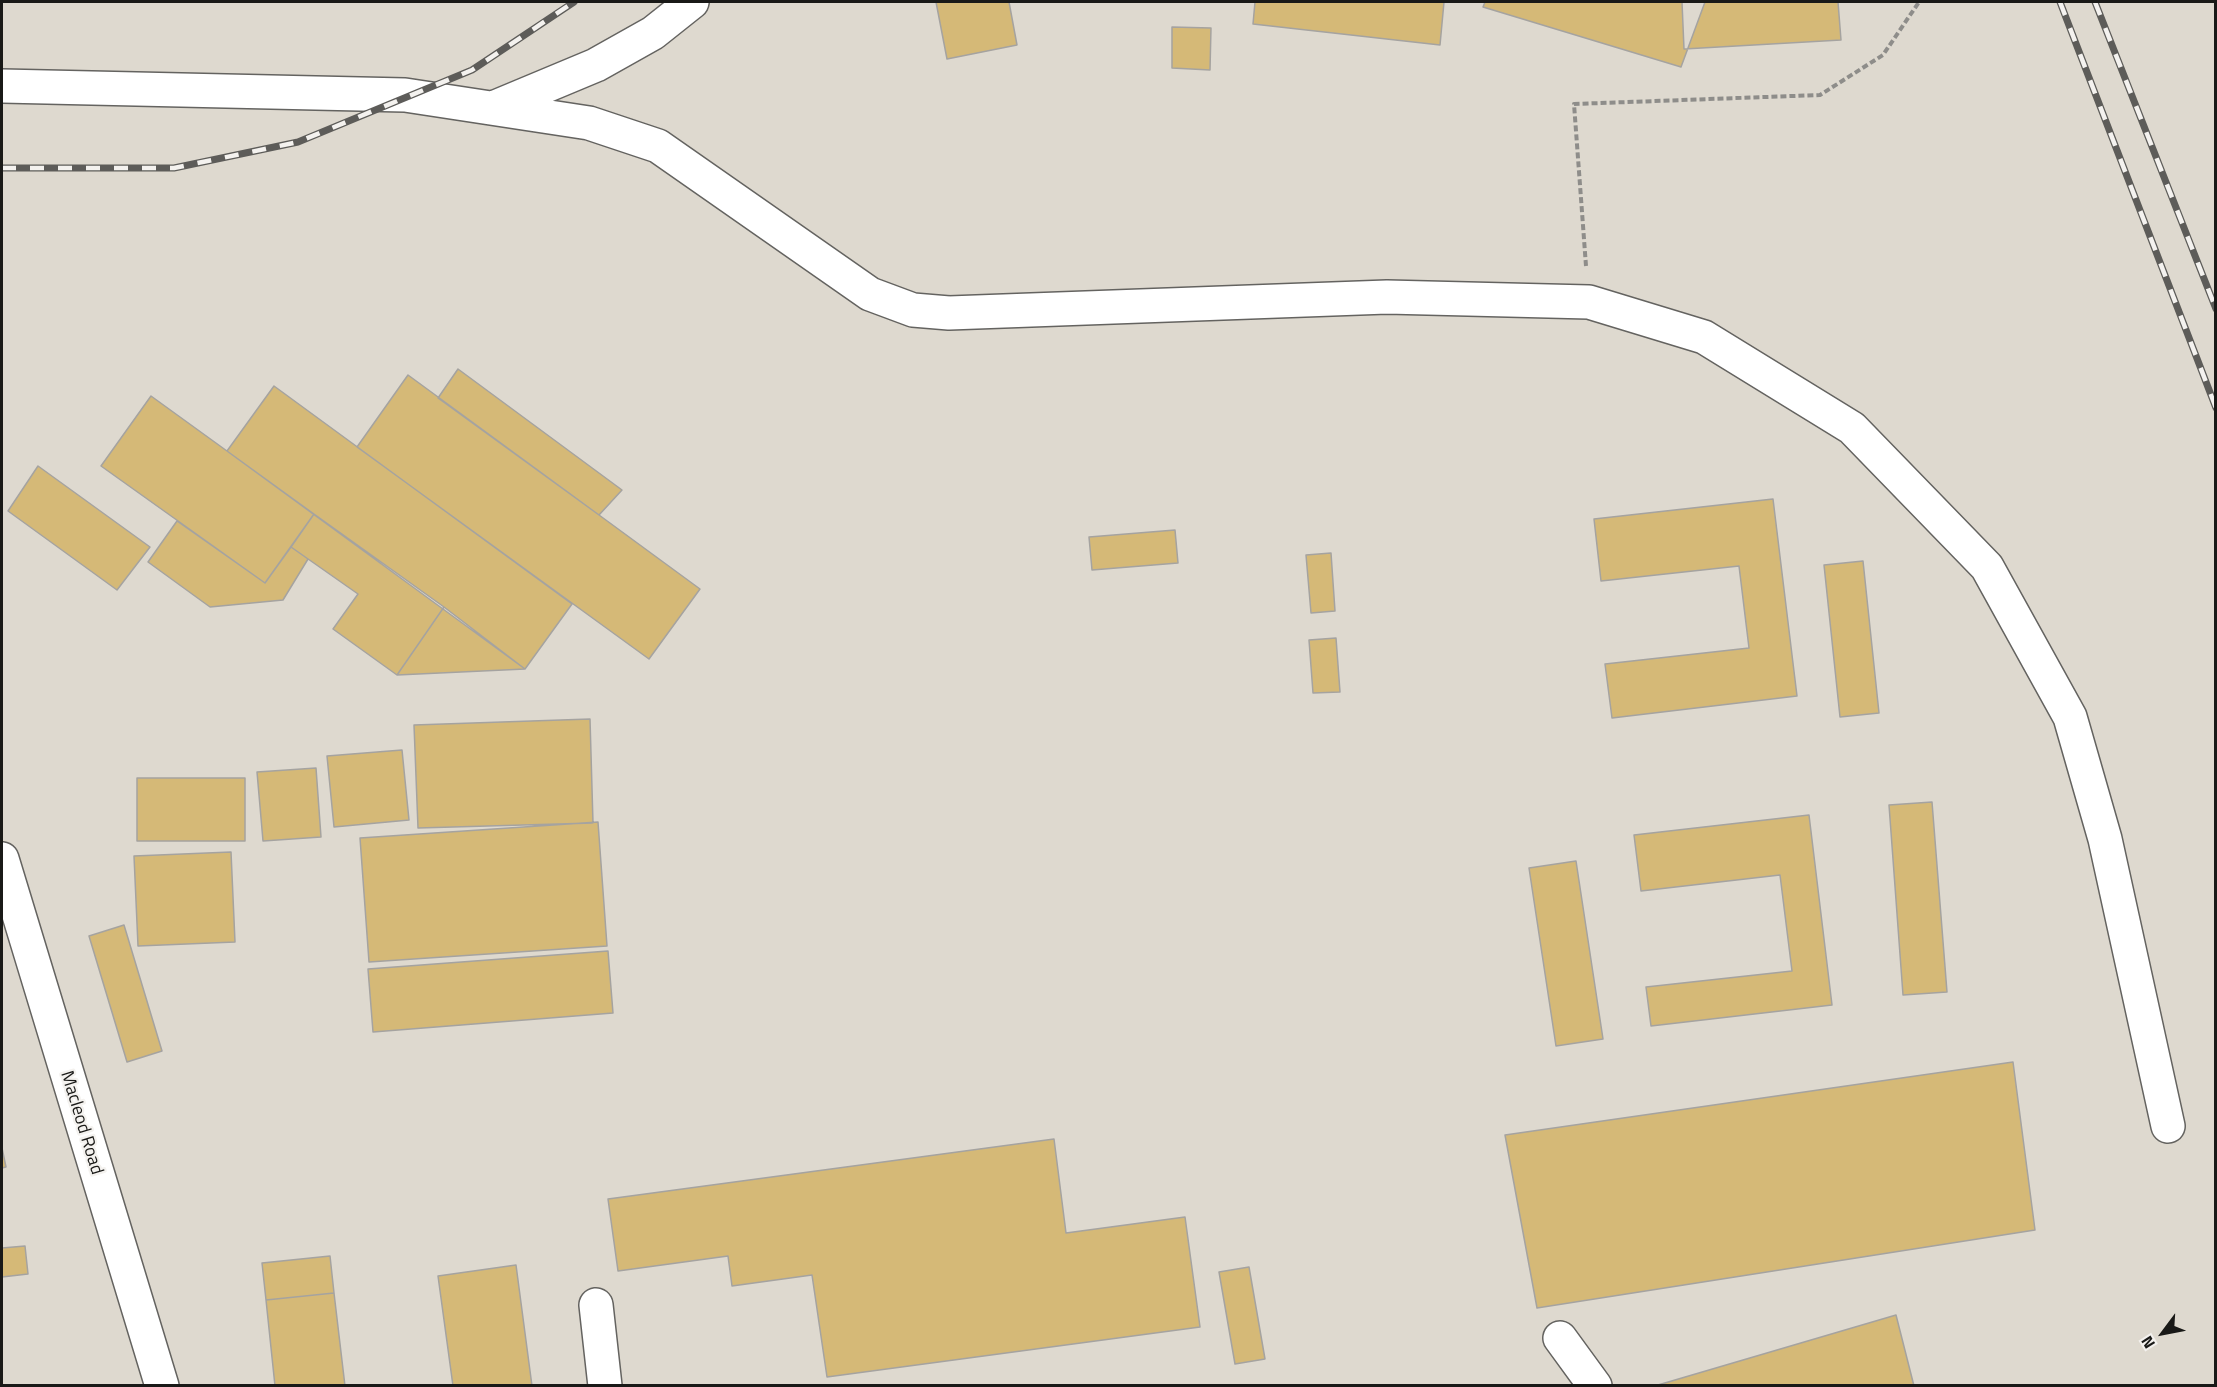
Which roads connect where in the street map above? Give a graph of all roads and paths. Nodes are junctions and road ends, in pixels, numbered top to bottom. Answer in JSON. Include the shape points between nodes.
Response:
{"nodes":[{"id":1,"x":692,"y":2,"type":"edge"},
{"id":2,"x":1919,"y":2,"type":"edge"},
{"id":3,"x":2,"y":86,"type":"edge"},
{"id":4,"x":491,"y":109,"type":"junction"},
{"id":5,"x":1589,"y":302,"type":"junction"},
{"id":6,"x":2,"y":859,"type":"edge"},
{"id":7,"x":2168,"y":1126,"type":"dead end"},
{"id":8,"x":596,"y":1305,"type":"dead end"},
{"id":9,"x":1560,"y":1338,"type":"dead end"},
{"id":10,"x":162,"y":1386,"type":"edge"},
{"id":11,"x":605,"y":1386,"type":"edge"},
{"id":12,"x":1595,"y":1386,"type":"edge"}],
"edges":[{"from":1,"to":4,"type":"street","via":[[653,33],[596,65]]},
{"from":2,"to":5,"type":"path","via":[[1883,55],[1820,95],[1574,104]]},
{"from":3,"to":4,"type":"street","via":[[405,95]]},
{"from":4,"to":5,"type":"street","via":[[589,123],[658,146],[870,294],[913,310],[949,313],[1387,297]]},
{"from":5,"to":7,"type":"street","via":[[1704,337],[1852,428],[1987,567],[2070,717],[2105,839]]},
{"from":6,"to":10,"type":"street","name":"Macleod Road"},
{"from":8,"to":11,"type":"street"},
{"from":9,"to":12,"type":"street"}]}
